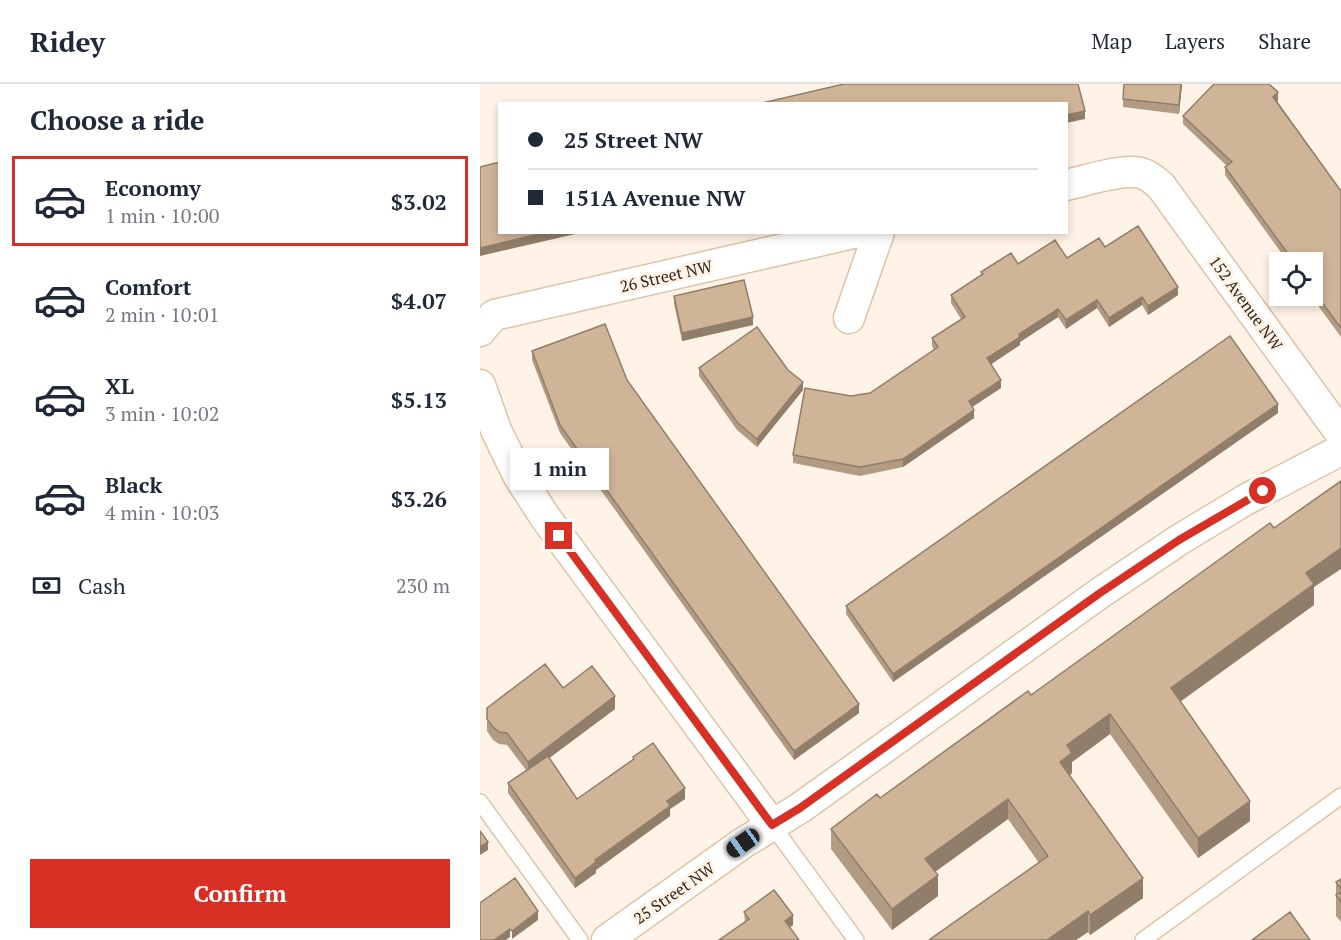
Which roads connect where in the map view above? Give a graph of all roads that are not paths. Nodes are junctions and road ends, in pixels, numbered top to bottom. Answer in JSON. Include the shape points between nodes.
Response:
{"nodes":[{"id":1,"x":1068,"y":185,"type":"edge"},
{"id":2,"x":849,"y":234,"type":"edge"},
{"id":3,"x":878,"y":234,"type":"edge"},
{"id":4,"x":849,"y":318,"type":"dead end"},
{"id":5,"x":480,"y":331,"type":"edge"},
{"id":6,"x":480,"y":385,"type":"edge"},
{"id":7,"x":1341,"y":435,"type":"edge"},
{"id":8,"x":1341,"y":450,"type":"edge"},
{"id":9,"x":1341,"y":796,"type":"edge"},
{"id":10,"x":480,"y":802,"type":"edge"},
{"id":11,"x":772,"y":825,"type":"junction"},
{"id":12,"x":580,"y":940,"type":"edge"},
{"id":13,"x":607,"y":940,"type":"edge"},
{"id":14,"x":856,"y":940,"type":"edge"},
{"id":15,"x":1143,"y":940,"type":"edge"}],
"edges":[{"from":1,"to":7,"type":"street","name":"152 Avenue NW","via":[[1139,172],[1161,186]]},
{"from":2,"to":5,"type":"street","name":"26 Street NW","via":[[494,315]]},
{"from":3,"to":4,"type":"street"},
{"from":6,"to":11,"type":"street","via":[[518,475],[545,517]]},
{"from":8,"to":11,"type":"street","name":"25 Street NW","via":[[1179,540]]},
{"from":9,"to":15,"type":"lane"},
{"from":10,"to":12,"type":"lane"},
{"from":11,"to":13,"type":"street","name":"25 Street NW"},
{"from":11,"to":14,"type":"lane"}]}
